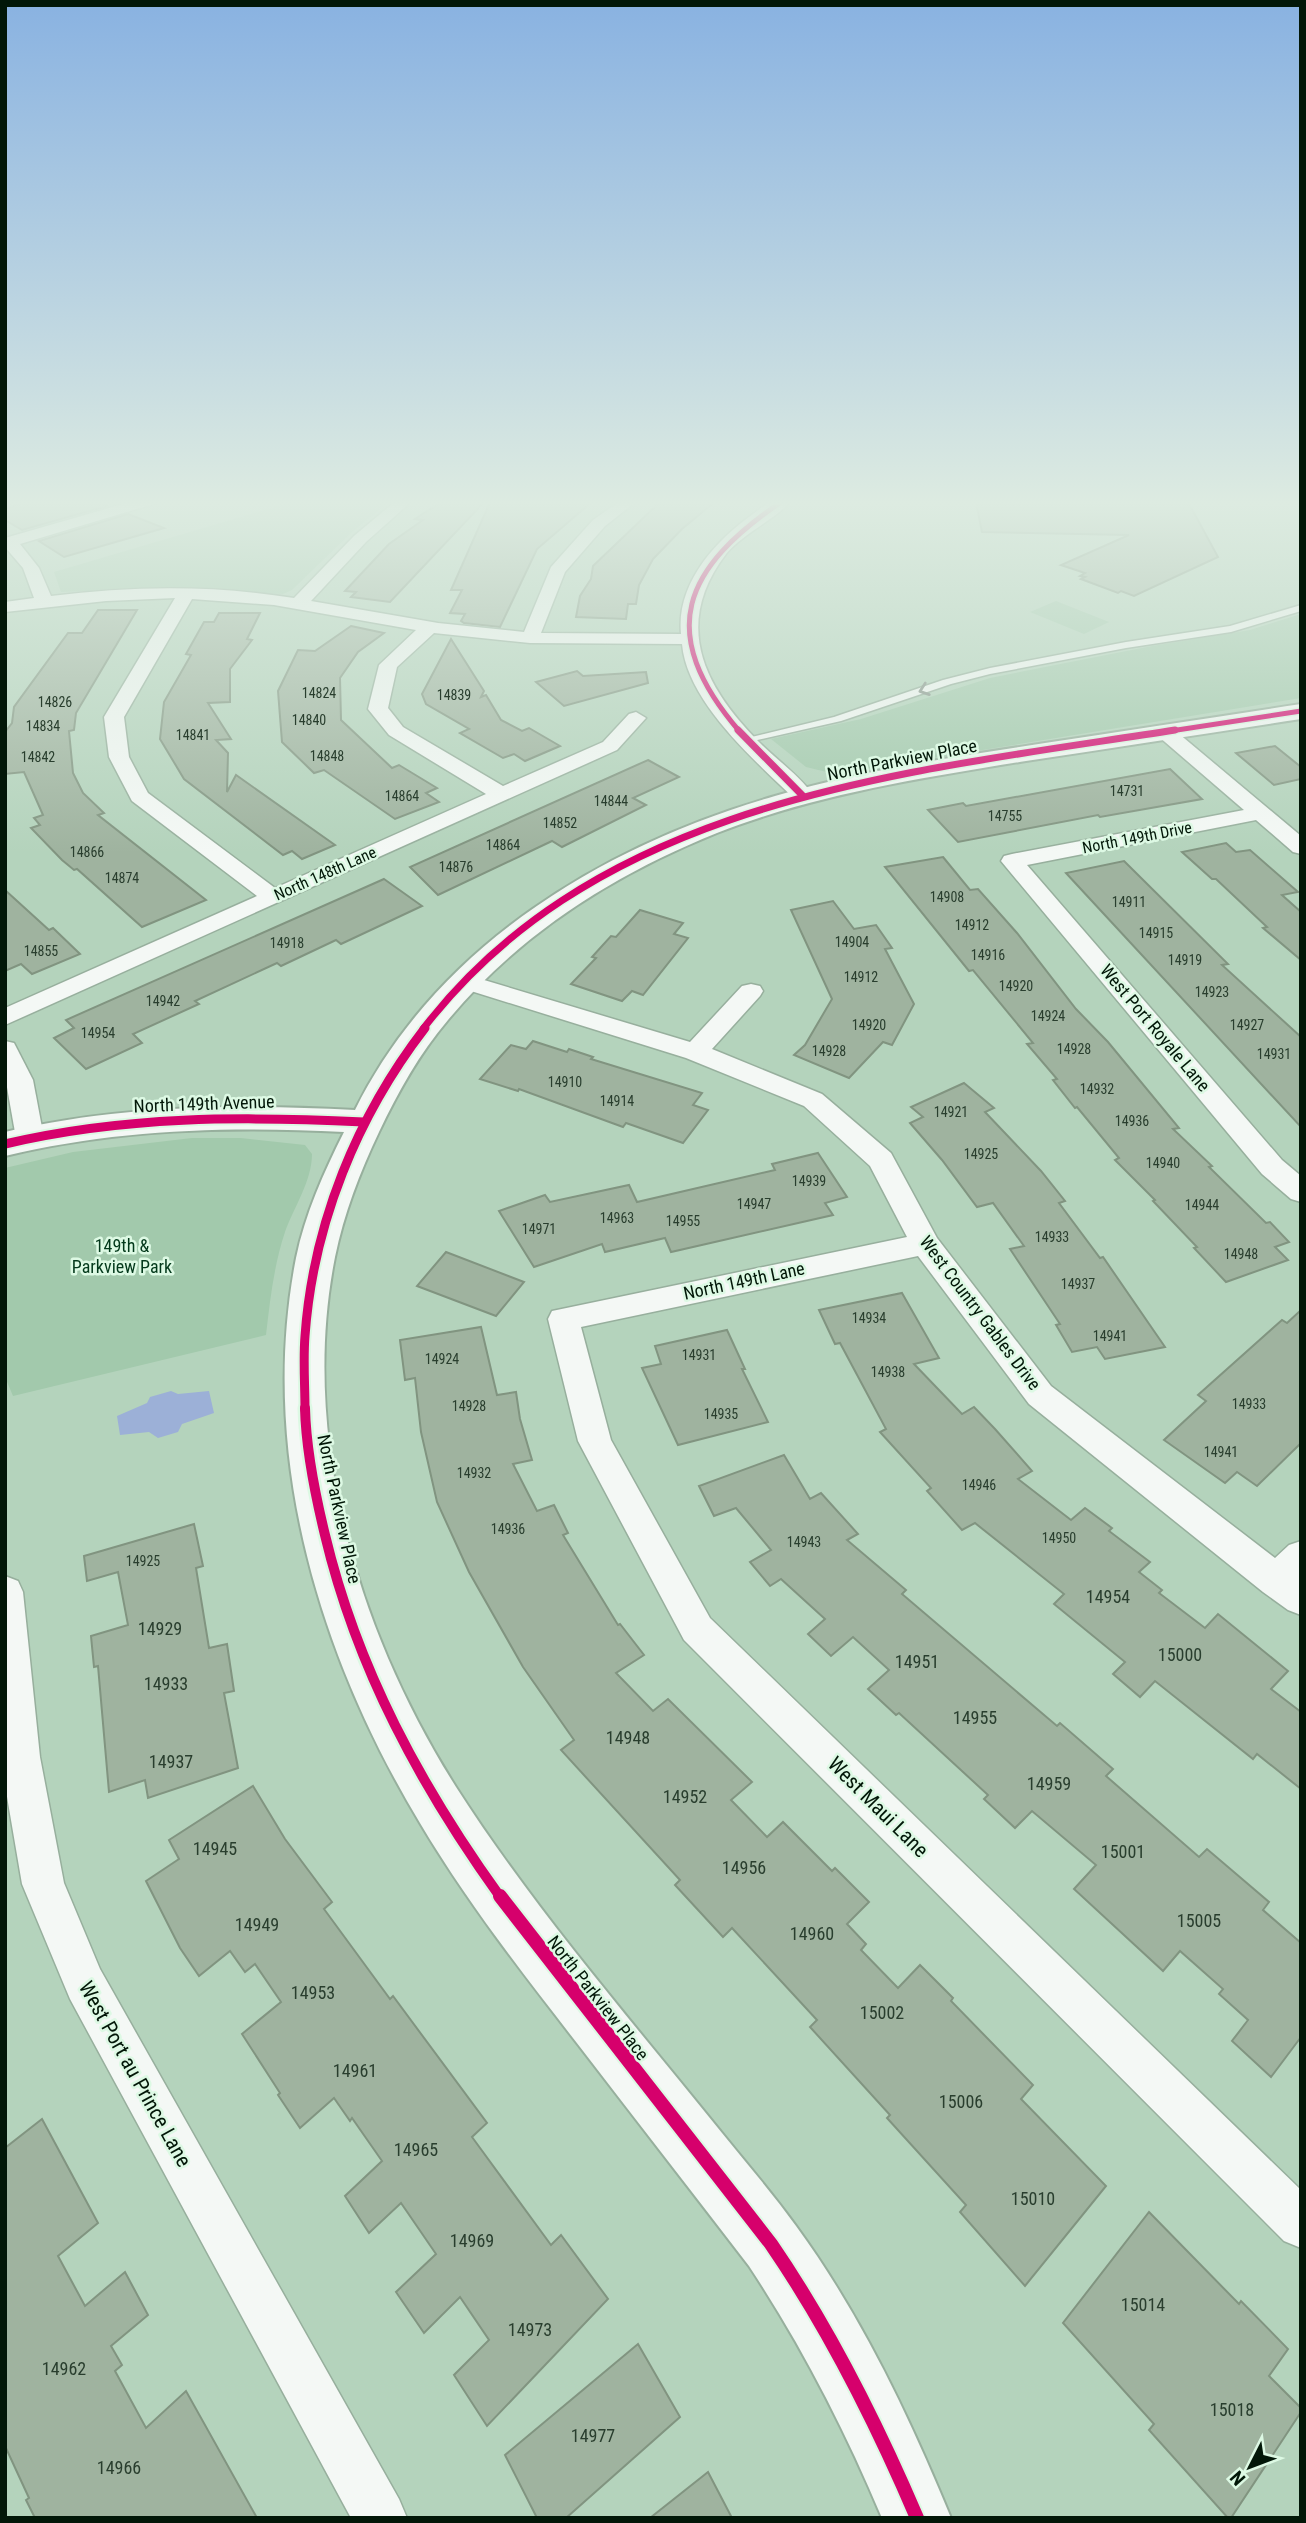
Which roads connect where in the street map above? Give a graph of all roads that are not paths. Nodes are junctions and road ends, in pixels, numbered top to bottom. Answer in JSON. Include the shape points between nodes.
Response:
{"nodes":[{"id":1,"x":172,"y":618,"type":"edge"},
{"id":2,"x":381,"y":618,"type":"edge"},
{"id":3,"x":538,"y":618,"type":"edge"},
{"id":4,"x":690,"y":618,"type":"edge"},
{"id":5,"x":1269,"y":618,"type":"edge"},
{"id":6,"x":431,"y":626,"type":"junction"},
{"id":7,"x":530,"y":638,"type":"junction"},
{"id":8,"x":690,"y":639,"type":"junction"},
{"id":9,"x":1301,"y":711,"type":"edge"},
{"id":10,"x":636,"y":719,"type":"dead end"},
{"id":11,"x":1165,"y":732,"type":"junction"},
{"id":12,"x":744,"y":740,"type":"junction"},
{"id":13,"x":502,"y":794,"type":"junction"},
{"id":14,"x":803,"y":796,"type":"junction"},
{"id":15,"x":1261,"y":813,"type":"junction"},
{"id":16,"x":1301,"y":847,"type":"edge"},
{"id":17,"x":1012,"y":861,"type":"joint"},
{"id":18,"x":273,"y":897,"type":"junction"},
{"id":19,"x":464,"y":981,"type":"junction"},
{"id":20,"x":751,"y":991,"type":"dead end"},
{"id":21,"x":5,"y":1017,"type":"edge"},
{"id":22,"x":5,"y":1049,"type":"edge"},
{"id":23,"x":695,"y":1052,"type":"junction"},
{"id":24,"x":364,"y":1122,"type":"junction"},
{"id":25,"x":18,"y":1141,"type":"edge"},
{"id":26,"x":1301,"y":1192,"type":"edge"},
{"id":27,"x":925,"y":1244,"type":"junction"},
{"id":28,"x":563,"y":1319,"type":"joint"},
{"id":29,"x":1301,"y":1556,"type":"edge"},
{"id":30,"x":1289,"y":1590,"type":"edge"},
{"id":31,"x":5,"y":1592,"type":"edge"},
{"id":32,"x":1301,"y":2224,"type":"edge"},
{"id":33,"x":380,"y":2518,"type":"edge"},
{"id":34,"x":917,"y":2518,"type":"edge"}],
"edges":[{"from":1,"to":18,"type":"street","via":[[114,717],[118,757],[139,797]]},
{"from":2,"to":6,"type":"street"},
{"from":3,"to":7,"type":"street"},
{"from":4,"to":8,"type":"street"},
{"from":5,"to":12,"type":"lane","one_way":true,"via":[[1231,629],[968,677],[845,717]]},
{"from":6,"to":7,"type":"street"},
{"from":6,"to":13,"type":"street","via":[[388,665],[378,709],[396,731]]},
{"from":7,"to":8,"type":"street"},
{"from":8,"to":12,"type":"street","via":[[704,685]]},
{"from":9,"to":11,"type":"street","name":"North Parkview Place"},
{"from":10,"to":13,"type":"street","name":"North 148th Lane","via":[[610,746]]},
{"from":11,"to":14,"type":"street","name":"North Parkview Place","via":[[900,774]]},
{"from":11,"to":15,"type":"street"},
{"from":12,"to":14,"type":"street"},
{"from":13,"to":18,"type":"street","name":"North 148th Lane"},
{"from":14,"to":19,"type":"street","name":"North Parkview Place","via":[[720,822],[621,866],[532,922]]},
{"from":15,"to":16,"type":"street"},
{"from":15,"to":17,"type":"street","name":"North 149th Drive"},
{"from":17,"to":26,"type":"street","name":"West Port Royale Lane","via":[[1272,1167]]},
{"from":18,"to":21,"type":"street","name":"North 148th Lane"},
{"from":19,"to":23,"type":"street","name":"West Country Gables Drive"},
{"from":19,"to":24,"type":"street","name":"North Parkview Place","via":[[405,1052]]},
{"from":20,"to":23,"type":"street"},
{"from":22,"to":25,"type":"street","via":[[14,1061],[20,1084]]},
{"from":23,"to":27,"type":"street","name":"West Country Gables Drive","via":[[813,1100],[881,1160]]},
{"from":24,"to":25,"type":"street","name":"North 149th Avenue","via":[[183,1117],[136,1120]]},
{"from":24,"to":34,"type":"street","name":"North Parkview Place","via":[[347,1155],[318,1241],[303,1338],[306,1446],[340,1592],[369,1672],[398,1734],[465,1845],[528,1934],[808,2297],[849,2370]]},
{"from":27,"to":28,"type":"street","name":"North 149th Lane"},
{"from":27,"to":30,"type":"street","name":"West Country Gables Drive","via":[[1040,1395]]},
{"from":28,"to":32,"type":"street","name":"West Maui Lane","via":[[595,1441],[697,1629]]},
{"from":29,"to":30,"type":"street"},
{"from":31,"to":33,"type":"street","name":"West Port au Prince Lane","via":[[20,1757],[43,1884],[85,1984]]}]}
